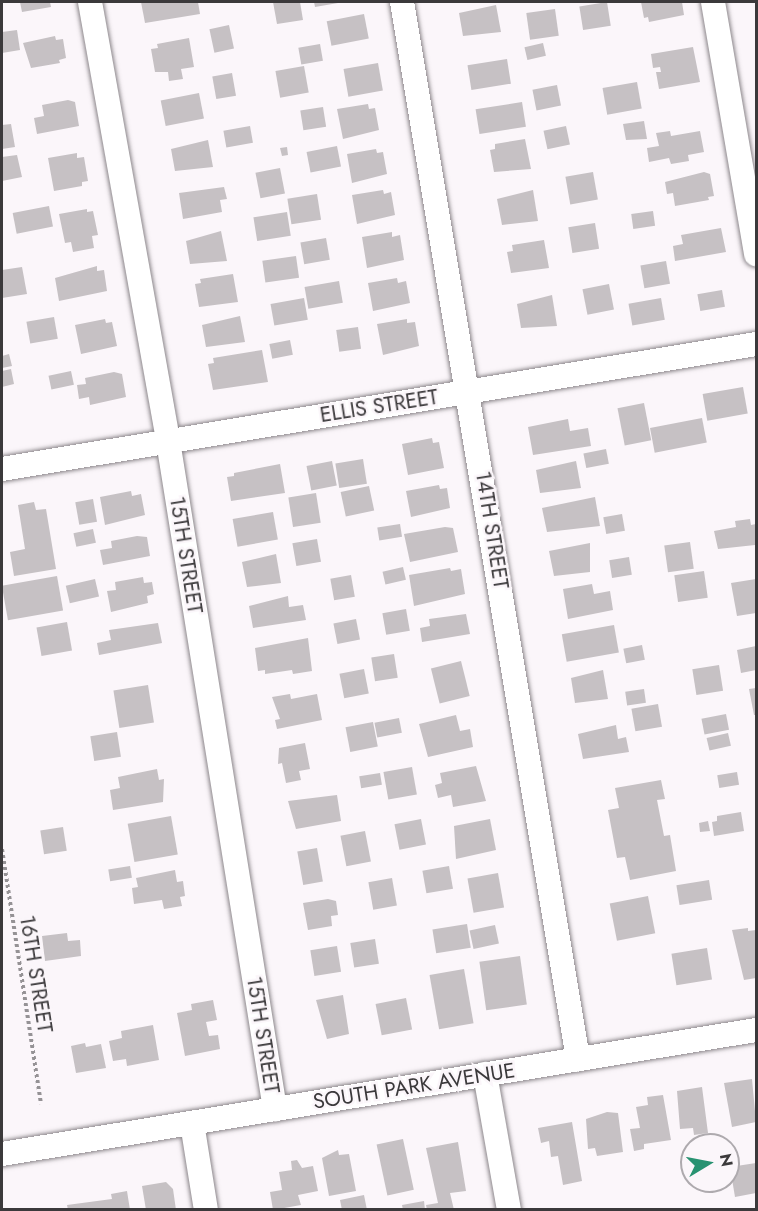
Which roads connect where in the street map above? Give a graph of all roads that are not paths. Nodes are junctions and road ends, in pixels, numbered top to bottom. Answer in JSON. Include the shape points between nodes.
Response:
{"nodes":[{"id":1,"x":90,"y":2,"type":"edge"},
{"id":2,"x":402,"y":2,"type":"edge"},
{"id":3,"x":713,"y":2,"type":"edge"},
{"id":4,"x":756,"y":254,"type":"edge"},
{"id":5,"x":756,"y":344,"type":"edge"},
{"id":6,"x":470,"y":391,"type":"junction"},
{"id":7,"x":168,"y":441,"type":"junction"},
{"id":8,"x":2,"y":469,"type":"edge"},
{"id":9,"x":756,"y":1030,"type":"edge"},
{"id":10,"x":578,"y":1059,"type":"junction"},
{"id":11,"x":485,"y":1074,"type":"junction"},
{"id":12,"x":275,"y":1109,"type":"junction"},
{"id":13,"x":192,"y":1123,"type":"junction"},
{"id":14,"x":2,"y":1154,"type":"edge"},
{"id":15,"x":206,"y":1209,"type":"edge"},
{"id":16,"x":509,"y":1209,"type":"edge"}],
"edges":[{"from":1,"to":7,"type":"street","name":"15TH STREET"},
{"from":2,"to":6,"type":"street","name":"14TH STREET"},
{"from":3,"to":4,"type":"street"},
{"from":5,"to":6,"type":"street","name":"ELLIS STREET"},
{"from":6,"to":7,"type":"street","name":"ELLIS STREET"},
{"from":6,"to":10,"type":"street","name":"14TH STREET"},
{"from":7,"to":8,"type":"street","name":"ELLIS STREET"},
{"from":7,"to":12,"type":"street","name":"15TH STREET"},
{"from":9,"to":10,"type":"street","name":"SOUTH PARK AVENUE"},
{"from":10,"to":11,"type":"street","name":"SOUTH PARK AVENUE"},
{"from":11,"to":12,"type":"street","name":"SOUTH PARK AVENUE"},
{"from":11,"to":16,"type":"street"},
{"from":12,"to":13,"type":"street","name":"SOUTH PARK AVENUE"},
{"from":13,"to":14,"type":"street","name":"SOUTH PARK AVENUE"},
{"from":13,"to":15,"type":"street"}]}
